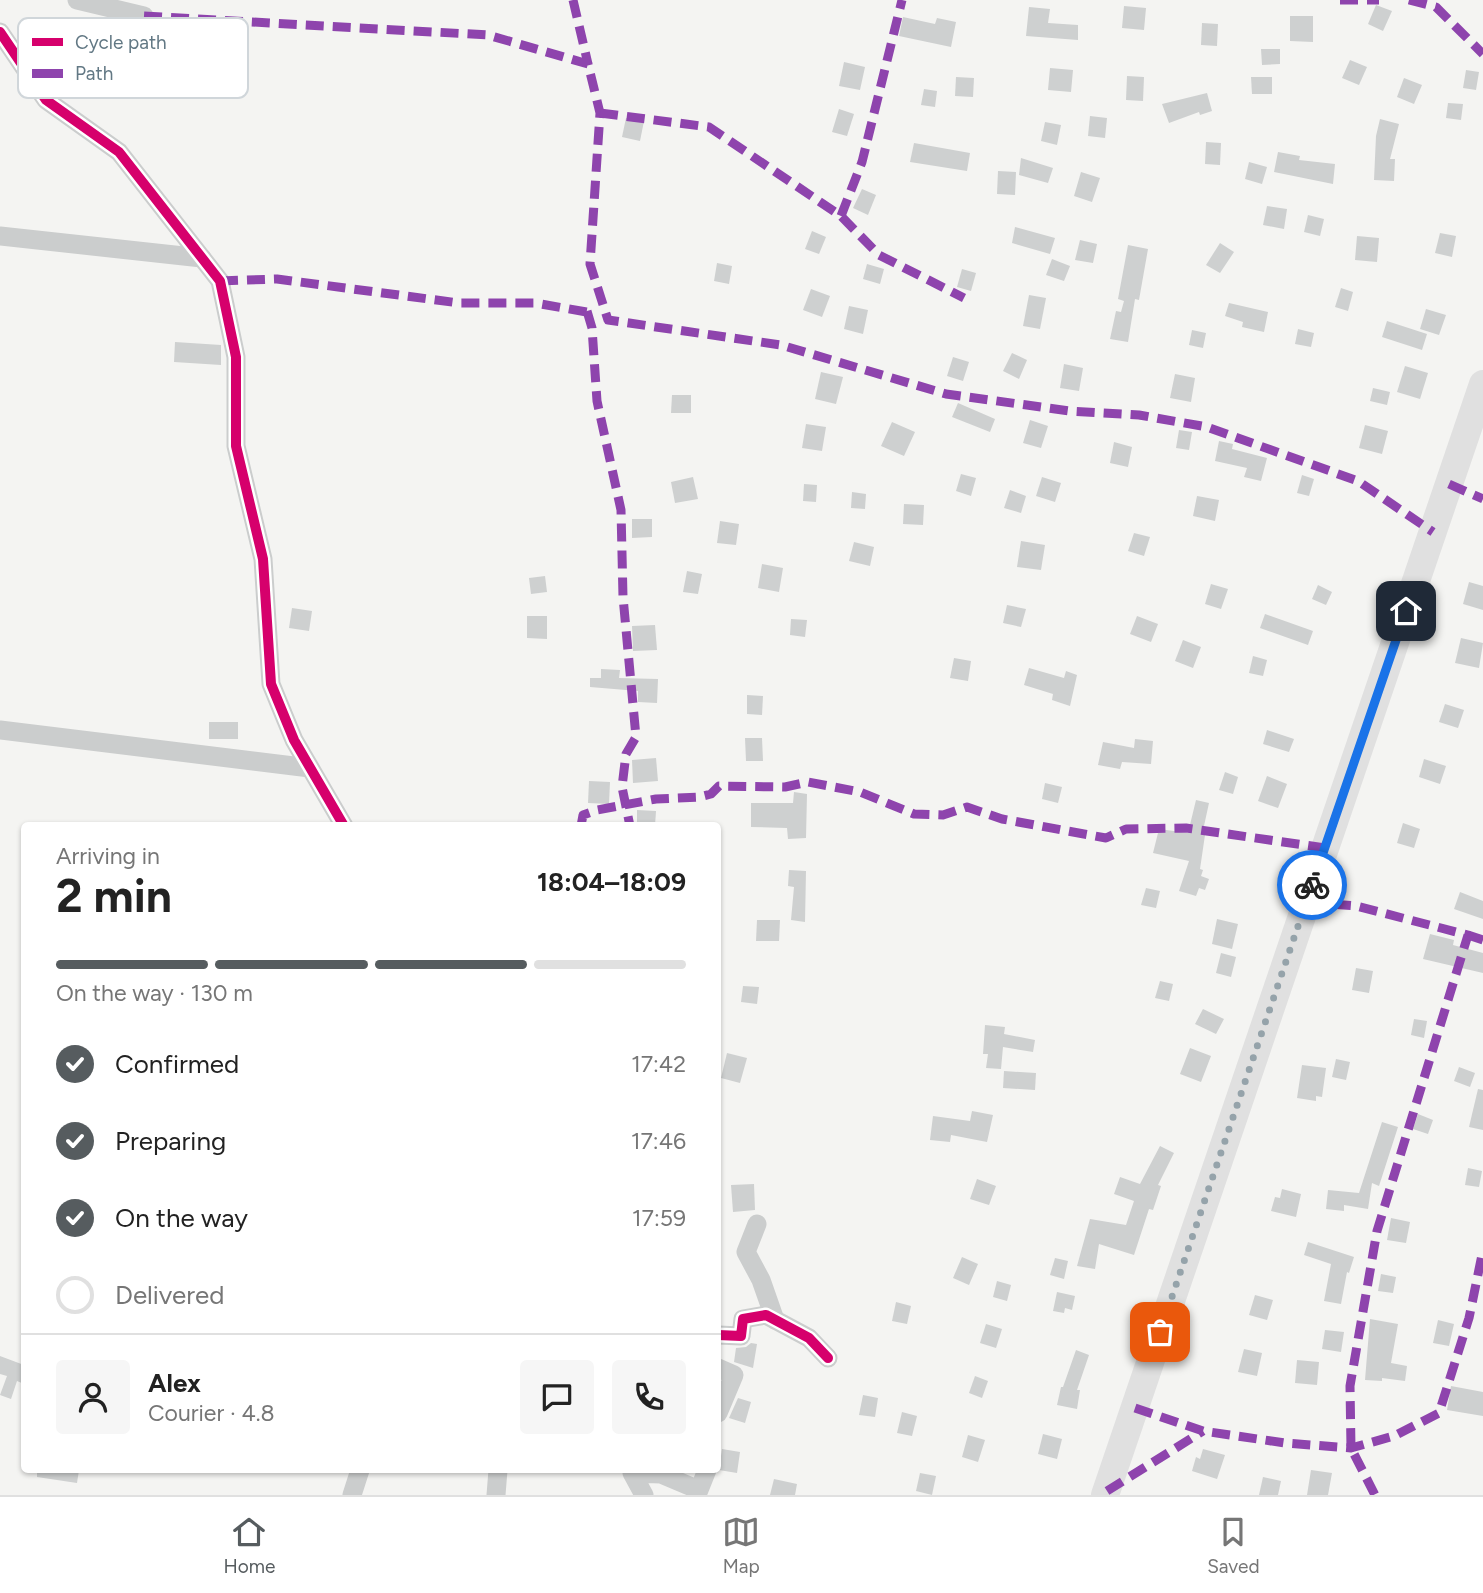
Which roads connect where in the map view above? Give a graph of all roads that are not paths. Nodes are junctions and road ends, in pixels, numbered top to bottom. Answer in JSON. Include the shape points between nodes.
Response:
{"nodes":[{"id":1,"x":77,"y":0,"type":"edge"},
{"id":2,"x":144,"y":16,"type":"dead end"},
{"id":3,"x":0,"y":32,"type":"edge"},
{"id":4,"x":18,"y":59,"type":"edge"},
{"id":5,"x":45,"y":98,"type":"edge"},
{"id":6,"x":0,"y":236,"type":"edge"},
{"id":7,"x":202,"y":258,"type":"junction"},
{"id":8,"x":1483,"y":384,"type":"edge"},
{"id":9,"x":0,"y":730,"type":"edge"},
{"id":10,"x":310,"y":768,"type":"junction"},
{"id":11,"x":342,"y":822,"type":"edge"},
{"id":12,"x":757,"y":1224,"type":"dead end"},
{"id":13,"x":775,"y":1320,"type":"junction"},
{"id":14,"x":721,"y":1335,"type":"edge"},
{"id":15,"x":828,"y":1358,"type":"dead end"},
{"id":16,"x":721,"y":1369,"type":"edge"},
{"id":17,"x":721,"y":1406,"type":"edge"},
{"id":18,"x":359,"y":1473,"type":"edge"},
{"id":19,"x":498,"y":1473,"type":"edge"},
{"id":20,"x":632,"y":1473,"type":"edge"},
{"id":21,"x":632,"y":1473,"type":"edge"},
{"id":22,"x":706,"y":1473,"type":"edge"},
{"id":23,"x":352,"y":1495,"type":"edge"},
{"id":24,"x":496,"y":1495,"type":"edge"},
{"id":25,"x":644,"y":1495,"type":"edge"},
{"id":26,"x":1105,"y":1495,"type":"edge"}],
"edges":[{"from":1,"to":2,"type":"street"},
{"from":3,"to":4,"type":"street"},
{"from":5,"to":7,"type":"street","via":[[119,152]]},
{"from":6,"to":7,"type":"street"},
{"from":7,"to":10,"type":"street","via":[[220,281],[236,357],[236,446],[263,559],[271,684]]},
{"from":8,"to":26,"type":"highway"},
{"from":9,"to":10,"type":"street"},
{"from":10,"to":11,"type":"street"},
{"from":12,"to":13,"type":"street","via":[[746,1252]]},
{"from":13,"to":14,"type":"street","via":[[765,1315],[743,1320],[741,1336]]},
{"from":13,"to":15,"type":"street","via":[[809,1338]]},
{"from":16,"to":17,"type":"street","via":[[734,1375]]},
{"from":18,"to":23,"type":"street"},
{"from":19,"to":24,"type":"street"},
{"from":20,"to":25,"type":"street"},
{"from":21,"to":22,"type":"street","via":[[661,1474],[699,1490]]}]}
